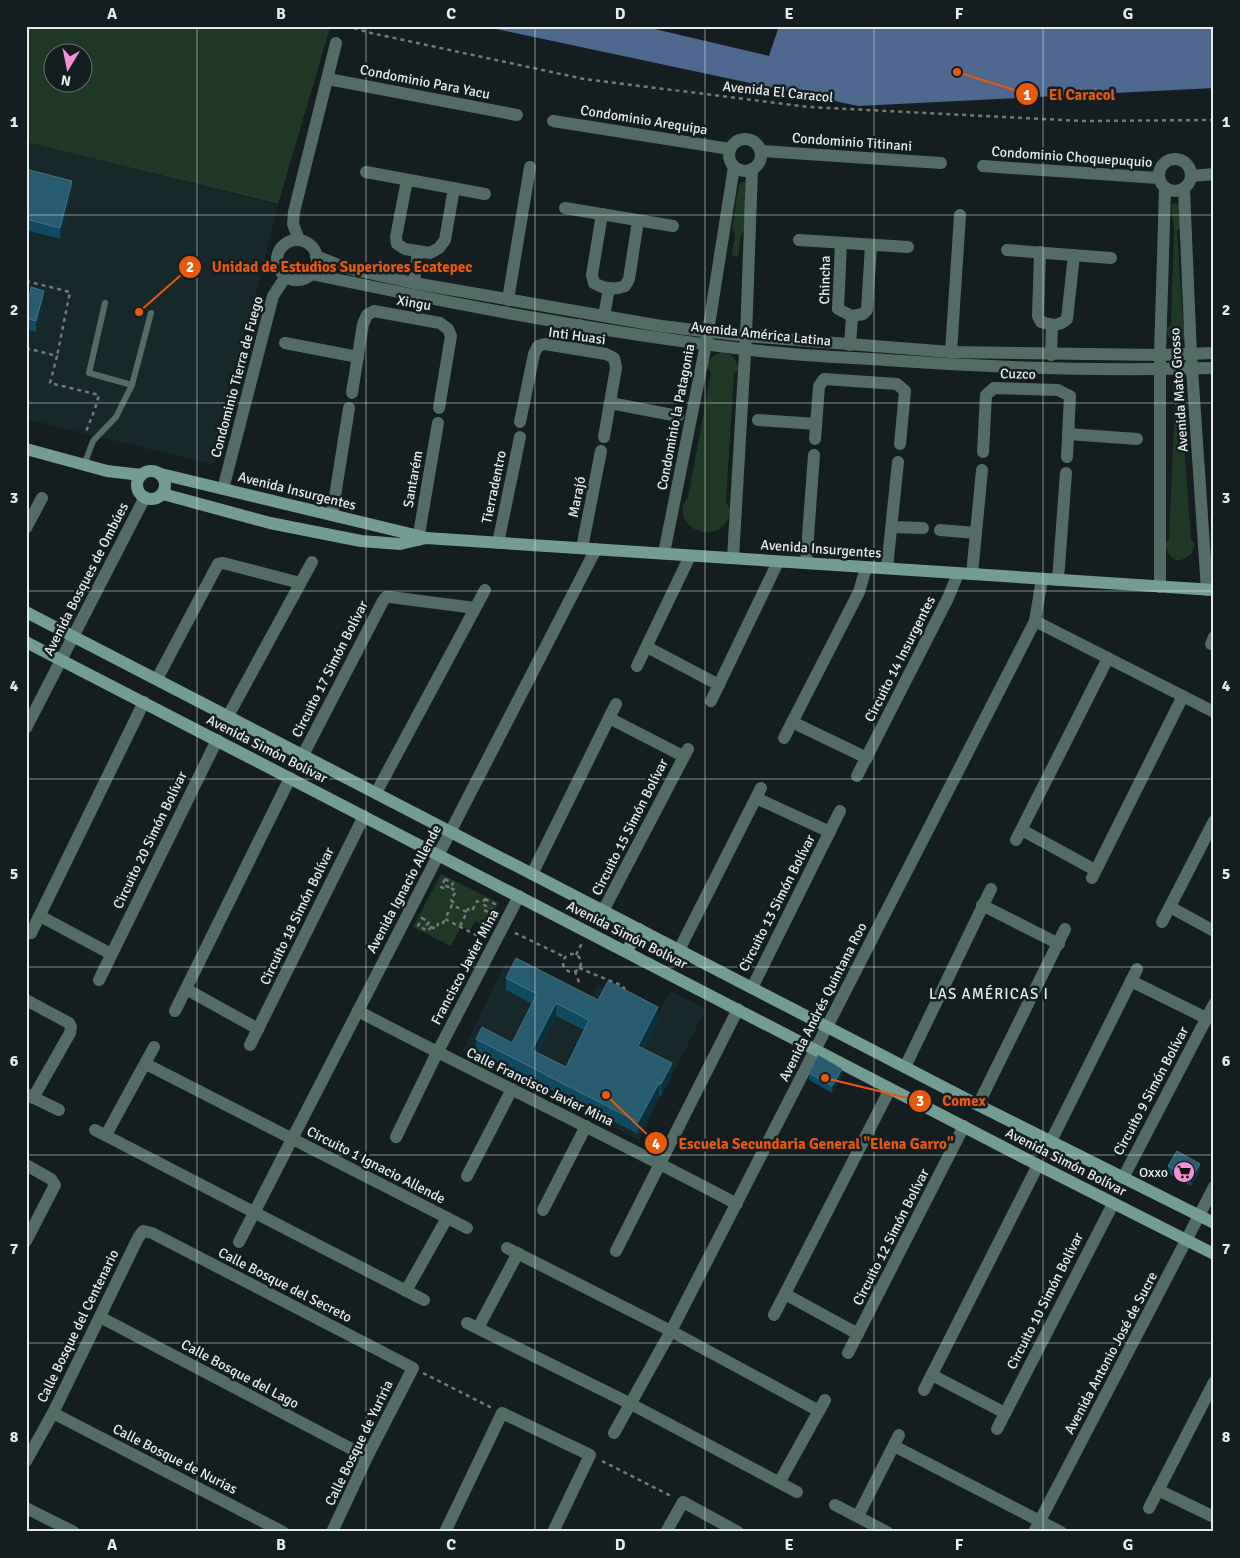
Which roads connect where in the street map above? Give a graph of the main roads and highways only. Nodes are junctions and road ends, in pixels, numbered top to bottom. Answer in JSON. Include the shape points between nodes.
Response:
{"nodes":[{"id":1,"x":26,"y":449,"type":"edge"},
{"id":2,"x":161,"y":474,"type":"junction"},
{"id":3,"x":139,"y":481,"type":"junction"},
{"id":4,"x":162,"y":494,"type":"junction"},
{"id":5,"x":421,"y":538,"type":"junction"},
{"id":6,"x":1210,"y":590,"type":"edge"},
{"id":7,"x":26,"y":612,"type":"edge"},
{"id":8,"x":26,"y":642,"type":"edge"},
{"id":9,"x":639,"y":929,"type":"junction"},
{"id":10,"x":627,"y":952,"type":"junction"},
{"id":11,"x":1214,"y":1223,"type":"edge"},
{"id":12,"x":1214,"y":1254,"type":"edge"}],
"edges":[{"from":1,"to":3,"type":"main road"},
{"from":2,"to":3,"type":"main road","via":[[151,470]]},
{"from":2,"to":4,"type":"main road","via":[[166,487]]},
{"from":2,"to":5,"type":"main road","name":"Avenida Insurgentes"},
{"from":3,"to":4,"type":"main road","via":[[139,493],[144,497],[151,499]]},
{"from":4,"to":5,"type":"main road","name":"Avenida Insurgentes","via":[[270,523],[361,541],[400,544]]},
{"from":5,"to":6,"type":"main road","name":"Avenida Insurgentes"},
{"from":7,"to":9,"type":"main road","name":"Avenida Simón Bolívar"},
{"from":8,"to":10,"type":"main road","name":"Avenida Simón Bolívar"},
{"from":9,"to":10,"type":"main road"},
{"from":9,"to":11,"type":"main road","name":"Avenida Simón Bolívar"},
{"from":10,"to":12,"type":"main road","name":"Avenida Simón Bolívar"}]}
